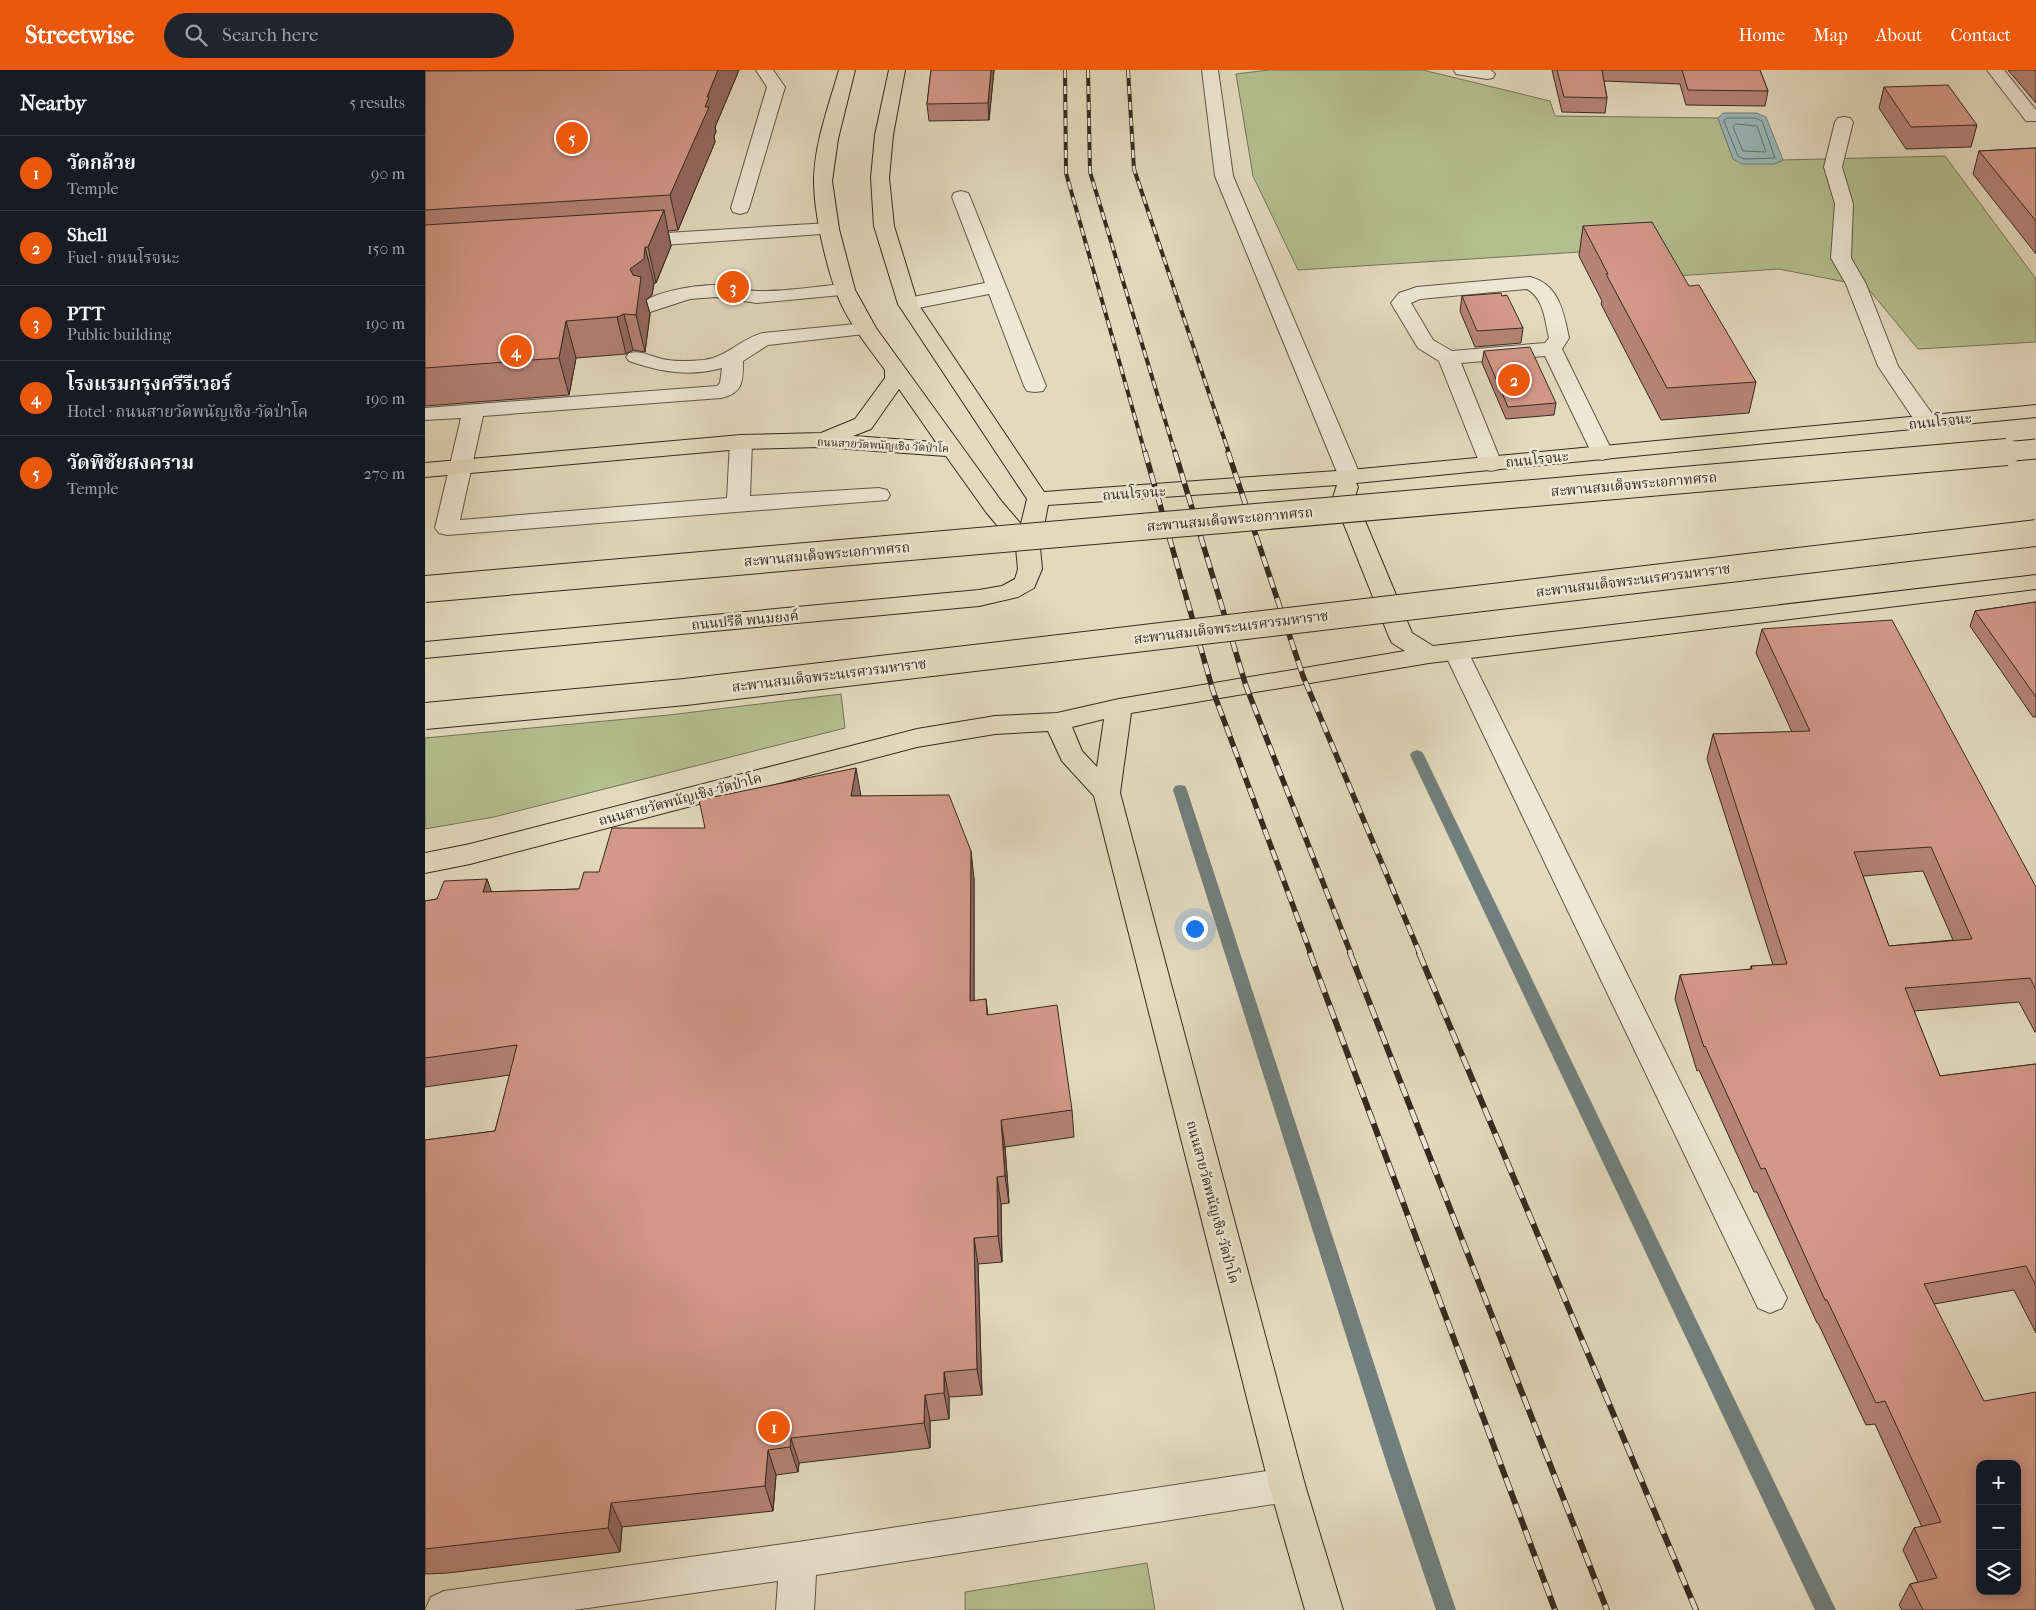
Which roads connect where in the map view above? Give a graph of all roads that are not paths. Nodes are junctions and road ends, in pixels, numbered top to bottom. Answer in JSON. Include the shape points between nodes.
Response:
{"nodes":[{"id":1,"x":764,"y":70,"type":"edge"},
{"id":2,"x":847,"y":70,"type":"edge"},
{"id":3,"x":897,"y":70,"type":"edge"},
{"id":4,"x":1210,"y":70,"type":"edge"},
{"id":5,"x":1462,"y":70,"type":"edge"},
{"id":6,"x":1995,"y":70,"type":"edge"},
{"id":7,"x":1487,"y":74,"type":"dead end"},
{"id":8,"x":2032,"y":117,"type":"dead end"},
{"id":9,"x":1844,"y":122,"type":"dead end"},
{"id":10,"x":961,"y":197,"type":"dead end"},
{"id":11,"x":740,"y":208,"type":"dead end"},
{"id":12,"x":829,"y":229,"type":"junction"},
{"id":13,"x":612,"y":242,"type":"edge"},
{"id":14,"x":996,"y":287,"type":"junction"},
{"id":15,"x":845,"y":290,"type":"junction"},
{"id":16,"x":908,"y":304,"type":"junction"},
{"id":17,"x":650,"y":306,"type":"dead end"},
{"id":18,"x":760,"y":318,"type":"junction"},
{"id":19,"x":866,"y":329,"type":"junction"},
{"id":20,"x":1552,"y":349,"type":"junction"},
{"id":21,"x":636,"y":357,"type":"dead end"},
{"id":22,"x":1448,"y":358,"type":"junction"},
{"id":23,"x":732,"y":359,"type":"junction"},
{"id":24,"x":895,"y":367,"type":"junction"},
{"id":25,"x":1035,"y":386,"type":"dead end"},
{"id":26,"x":473,"y":411,"type":"junction"},
{"id":27,"x":2036,"y":411,"type":"edge"},
{"id":28,"x":425,"y":414,"type":"edge"},
{"id":29,"x":1927,"y":422,"type":"junction"},
{"id":30,"x":821,"y":440,"type":"junction"},
{"id":31,"x":741,"y":442,"type":"junction"},
{"id":32,"x":2036,"y":449,"type":"edge"},
{"id":33,"x":954,"y":450,"type":"junction"},
{"id":34,"x":1602,"y":453,"type":"junction"},
{"id":35,"x":1491,"y":464,"type":"junction"},
{"id":36,"x":460,"y":466,"type":"junction"},
{"id":37,"x":425,"y":470,"type":"edge"},
{"id":38,"x":1350,"y":477,"type":"junction"},
{"id":39,"x":879,"y":495,"type":"dead end"},
{"id":40,"x":1038,"y":499,"type":"junction"},
{"id":41,"x":739,"y":504,"type":"junction"},
{"id":42,"x":436,"y":528,"type":"edge"},
{"id":43,"x":2036,"y":533,"type":"edge"},
{"id":44,"x":1028,"y":547,"type":"junction"},
{"id":45,"x":2036,"y":582,"type":"edge"},
{"id":46,"x":425,"y":589,"type":"edge"},
{"id":47,"x":425,"y":650,"type":"edge"},
{"id":48,"x":1443,"y":654,"type":"junction"},
{"id":49,"x":1119,"y":707,"type":"junction"},
{"id":50,"x":425,"y":716,"type":"edge"},
{"id":51,"x":1057,"y":722,"type":"junction"},
{"id":52,"x":1107,"y":793,"type":"junction"},
{"id":53,"x":425,"y":863,"type":"edge"},
{"id":54,"x":1770,"y":1298,"type":"dead end"},
{"id":55,"x":1287,"y":1485,"type":"junction"},
{"id":56,"x":798,"y":1560,"type":"junction"},
{"id":57,"x":444,"y":1610,"type":"edge"},
{"id":58,"x":795,"y":1610,"type":"edge"},
{"id":59,"x":1324,"y":1610,"type":"edge"}],
"edges":[{"from":1,"to":11,"type":"street","via":[[776,86]]},
{"from":2,"to":12,"type":"main road","name":"ถนนสายวัดพนัญเชิง-วัดป่าโค","via":[[829,139],[823,181]]},
{"from":3,"to":16,"type":"main road","via":[[884,135],[880,178],[884,226]]},
{"from":4,"to":38,"type":"street","via":[[1224,176]]},
{"from":5,"to":7,"type":"street"},
{"from":6,"to":8,"type":"street"},
{"from":9,"to":29,"type":"street","via":[[1833,167],[1844,204],[1841,258],[1856,284],[1888,366]]},
{"from":10,"to":14,"type":"street"},
{"from":12,"to":13,"type":"street"},
{"from":12,"to":15,"type":"main road","name":"ถนนสายวัดพนัญเชิง-วัดป่าโค"},
{"from":14,"to":16,"type":"street"},
{"from":14,"to":25,"type":"street"},
{"from":15,"to":18,"type":"street"},
{"from":15,"to":19,"type":"main road","name":"ถนนสายวัดพนัญเชิง-วัดป่าโค"},
{"from":16,"to":40,"type":"main road"},
{"from":17,"to":18,"type":"street","via":[[690,293],[716,291]]},
{"from":18,"to":19,"type":"street"},
{"from":18,"to":23,"type":"street"},
{"from":19,"to":24,"type":"main road","name":"ถนนสายวัดพนัญเชิง-วัดป่าโค"},
{"from":20,"to":22,"type":"street"},
{"from":20,"to":22,"type":"street","via":[[1559,338],[1547,294],[1539,286],[1529,283],[1417,293],[1406,297],[1401,303],[1425,344]]},
{"from":20,"to":34,"type":"street"},
{"from":21,"to":23,"type":"street","via":[[660,365],[683,367],[707,366]]},
{"from":22,"to":35,"type":"street"},
{"from":23,"to":26,"type":"street","via":[[731,386],[721,392]]},
{"from":24,"to":30,"type":"main road","via":[[896,378],[863,424]]},
{"from":24,"to":33,"type":"main road","name":"ถนนสายวัดพนัญเชิง-วัดป่าโค"},
{"from":26,"to":28,"type":"street"},
{"from":26,"to":36,"type":"street"},
{"from":27,"to":29,"type":"main road","name":"ถนนโรจนะ"},
{"from":29,"to":34,"type":"main road","name":"ถนนโรจนะ"},
{"from":30,"to":31,"type":"main road","name":"ถนนสายวัดพนัญเชิง-วัดป่าโค"},
{"from":30,"to":33,"type":"main road","name":"ถนนสายวัดพนัญเชิง-วัดป่าโค"},
{"from":31,"to":36,"type":"main road","name":"ถนนสายวัดพนัญเชิง-วัดป่าโค"},
{"from":31,"to":41,"type":"street"},
{"from":32,"to":46,"type":"main road","name":"สะพานสมเด็จพระเอกาทศรถ","bridge":true},
{"from":33,"to":44,"type":"main road","via":[[994,507]]},
{"from":34,"to":35,"type":"main road","name":"ถนนโรจนะ"},
{"from":35,"to":38,"type":"main road","name":"ถนนโรจนะ"},
{"from":36,"to":37,"type":"main road","name":"ถนนสายวัดพนัญเชิง-วัดป่าโค"},
{"from":36,"to":42,"type":"street"},
{"from":38,"to":40,"type":"main road","name":"ถนนโรจนะ"},
{"from":38,"to":48,"type":"main road","via":[[1344,497],[1401,637]]},
{"from":39,"to":41,"type":"street"},
{"from":40,"to":44,"type":"main road"},
{"from":41,"to":42,"type":"street"},
{"from":43,"to":50,"type":"main road","name":"สะพานสมเด็จพระนเรศวรมหาราช","bridge":true,"via":[[685,692]]},
{"from":44,"to":47,"type":"main road","name":"ถนนปรีดี พนมยงค์","via":[[1031,569],[1026,583],[1009,592],[969,599]]},
{"from":45,"to":48,"type":"main road"},
{"from":48,"to":49,"type":"main road"},
{"from":48,"to":54,"type":"street"},
{"from":49,"to":51,"type":"main road"},
{"from":49,"to":52,"type":"main road","name":"ถนนสายวัดพนัญเชิง-วัดป่าโค"},
{"from":51,"to":52,"type":"main road","name":"ถนนสายวัดพนัญเชิง-วัดป่าโค","via":[[1071,756]]},
{"from":51,"to":53,"type":"main road","name":"ถนนสายวัดพนัญเชิง-วัดป่าโค","via":[[995,725],[917,738]]},
{"from":52,"to":55,"type":"main road","name":"ถนนสายวัดพนัญเชิง-วัดป่าโค"},
{"from":55,"to":56,"type":"street"},
{"from":55,"to":59,"type":"main road","name":"ถนนสายวัดพนัญเชิง-วัดป่าโค"},
{"from":56,"to":57,"type":"street"},
{"from":56,"to":58,"type":"street"}]}
